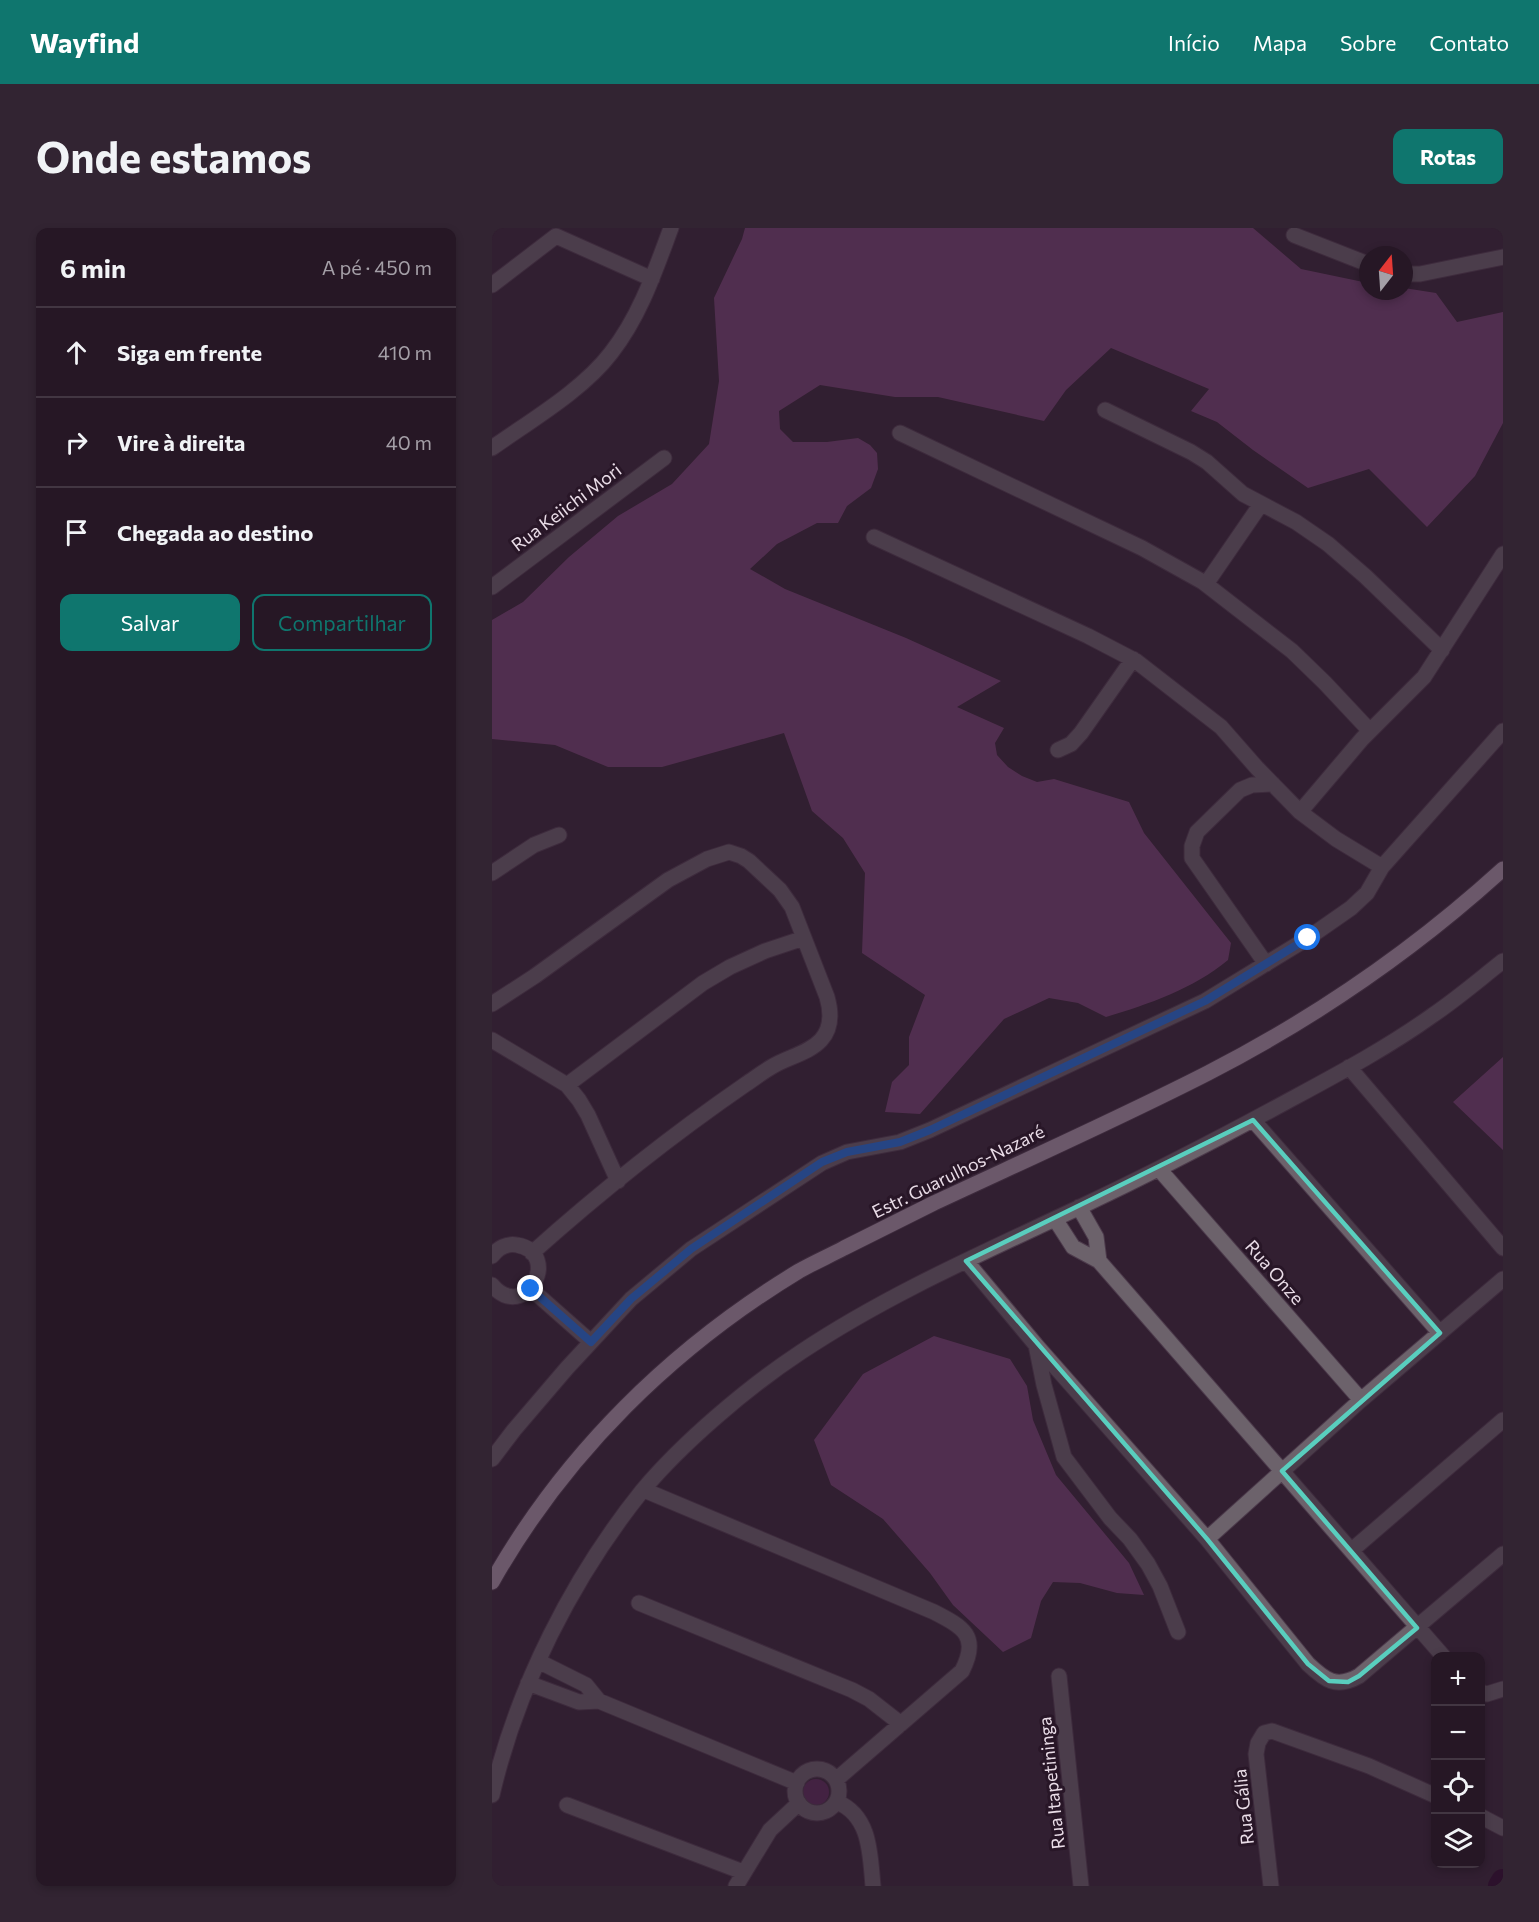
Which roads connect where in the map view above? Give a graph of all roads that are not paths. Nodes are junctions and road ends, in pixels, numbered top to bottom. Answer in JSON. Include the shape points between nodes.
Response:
{"nodes":[{"id":1,"x":671,"y":228,"type":"edge"},
{"id":2,"x":1294,"y":235,"type":"dead end"},
{"id":3,"x":1503,"y":257,"type":"edge"},
{"id":4,"x":1359,"y":260,"type":"edge"},
{"id":5,"x":1413,"y":274,"type":"edge"},
{"id":6,"x":652,"y":279,"type":"junction"},
{"id":7,"x":492,"y":285,"type":"edge"},
{"id":8,"x":1105,"y":410,"type":"dead end"},
{"id":9,"x":900,"y":433,"type":"dead end"},
{"id":10,"x":492,"y":448,"type":"edge"},
{"id":11,"x":664,"y":458,"type":"dead end"},
{"id":12,"x":1261,"y":504,"type":"junction"},
{"id":13,"x":874,"y":537,"type":"dead end"},
{"id":14,"x":1503,"y":554,"type":"edge"},
{"id":15,"x":1206,"y":584,"type":"junction"},
{"id":16,"x":492,"y":587,"type":"edge"},
{"id":17,"x":1442,"y":650,"type":"junction"},
{"id":18,"x":1133,"y":659,"type":"junction"},
{"id":19,"x":1370,"y":731,"type":"junction"},
{"id":20,"x":1503,"y":731,"type":"edge"},
{"id":21,"x":1058,"y":750,"type":"dead end"},
{"id":22,"x":1273,"y":784,"type":"junction"},
{"id":23,"x":1300,"y":812,"type":"junction"},
{"id":24,"x":559,"y":835,"type":"dead end"},
{"id":25,"x":1382,"y":867,"type":"junction"},
{"id":26,"x":1503,"y":869,"type":"edge"},
{"id":27,"x":492,"y":873,"type":"edge"},
{"id":28,"x":804,"y":938,"type":"junction"},
{"id":29,"x":1503,"y":960,"type":"edge"},
{"id":30,"x":1266,"y":964,"type":"junction"},
{"id":31,"x":492,"y":1004,"type":"edge"},
{"id":32,"x":492,"y":1040,"type":"edge"},
{"id":33,"x":1349,"y":1067,"type":"junction"},
{"id":34,"x":567,"y":1085,"type":"junction"},
{"id":35,"x":1253,"y":1120,"type":"junction"},
{"id":36,"x":1160,"y":1169,"type":"junction"},
{"id":37,"x":618,"y":1181,"type":"junction"},
{"id":38,"x":1079,"y":1207,"type":"junction"},
{"id":39,"x":1055,"y":1219,"type":"junction"},
{"id":40,"x":1503,"y":1248,"type":"edge"},
{"id":41,"x":493,"y":1252,"type":"edge"},
{"id":42,"x":532,"y":1253,"type":"junction"},
{"id":43,"x":966,"y":1261,"type":"junction"},
{"id":44,"x":1100,"y":1261,"type":"junction"},
{"id":45,"x":1503,"y":1279,"type":"edge"},
{"id":46,"x":493,"y":1289,"type":"edge"},
{"id":47,"x":531,"y":1289,"type":"junction"},
{"id":48,"x":1440,"y":1333,"type":"junction"},
{"id":49,"x":591,"y":1342,"type":"junction"},
{"id":50,"x":1036,"y":1345,"type":"junction"},
{"id":51,"x":1361,"y":1400,"type":"junction"},
{"id":52,"x":1503,"y":1420,"type":"edge"},
{"id":53,"x":492,"y":1459,"type":"edge"},
{"id":54,"x":1282,"y":1471,"type":"junction"},
{"id":55,"x":644,"y":1490,"type":"junction"},
{"id":56,"x":1207,"y":1539,"type":"junction"},
{"id":57,"x":1352,"y":1550,"type":"junction"},
{"id":58,"x":1503,"y":1554,"type":"edge"},
{"id":59,"x":492,"y":1582,"type":"edge"},
{"id":60,"x":639,"y":1603,"type":"dead end"},
{"id":61,"x":1417,"y":1628,"type":"junction"},
{"id":62,"x":1178,"y":1632,"type":"dead end"},
{"id":63,"x":1439,"y":1652,"type":"edge"},
{"id":64,"x":538,"y":1661,"type":"junction"},
{"id":65,"x":1059,"y":1676,"type":"dead end"},
{"id":66,"x":528,"y":1683,"type":"junction"},
{"id":67,"x":1503,"y":1689,"type":"edge"},
{"id":68,"x":1485,"y":1694,"type":"edge"},
{"id":69,"x":599,"y":1701,"type":"junction"},
{"id":70,"x":901,"y":1724,"type":"junction"},
{"id":71,"x":837,"y":1779,"type":"junction"},
{"id":72,"x":796,"y":1783,"type":"junction"},
{"id":73,"x":1431,"y":1794,"type":"edge"},
{"id":74,"x":492,"y":1795,"type":"edge"},
{"id":75,"x":837,"y":1802,"type":"junction"},
{"id":76,"x":798,"y":1803,"type":"junction"},
{"id":77,"x":567,"y":1805,"type":"dead end"},
{"id":78,"x":1485,"y":1819,"type":"edge"},
{"id":79,"x":1503,"y":1828,"type":"edge"},
{"id":80,"x":739,"y":1879,"type":"edge"},
{"id":81,"x":873,"y":1886,"type":"edge"},
{"id":82,"x":1082,"y":1886,"type":"edge"},
{"id":83,"x":1271,"y":1886,"type":"edge"}],
"edges":[{"from":1,"to":6,"type":"street"},
{"from":2,"to":4,"type":"street"},
{"from":3,"to":5,"type":"street"},
{"from":6,"to":7,"type":"street","via":[[556,236]]},
{"from":6,"to":10,"type":"street","via":[[610,355],[586,379]]},
{"from":8,"to":12,"type":"street","via":[[1191,452]]},
{"from":9,"to":15,"type":"street","via":[[1142,548]]},
{"from":11,"to":16,"type":"street","name":"Rua Keiichi Mori"},
{"from":12,"to":15,"type":"street"},
{"from":12,"to":17,"type":"street","via":[[1328,544]]},
{"from":13,"to":18,"type":"street"},
{"from":14,"to":17,"type":"street"},
{"from":15,"to":19,"type":"street","via":[[1292,651]]},
{"from":17,"to":19,"type":"street","via":[[1424,677]]},
{"from":18,"to":21,"type":"street","via":[[1081,733]]},
{"from":18,"to":22,"type":"street","via":[[1221,727]]},
{"from":19,"to":23,"type":"street"},
{"from":20,"to":25,"type":"street"},
{"from":22,"to":23,"type":"street"},
{"from":22,"to":30,"type":"street","via":[[1240,790],[1197,832],[1192,846],[1192,858]]},
{"from":23,"to":25,"type":"street"},
{"from":24,"to":27,"type":"street","via":[[534,845]]},
{"from":25,"to":30,"type":"street","via":[[1367,893],[1351,908]]},
{"from":26,"to":59,"type":"main road","name":"Estr. Guarulhos-Nazaré","via":[[1410,947],[1282,1033],[1208,1073],[907,1216],[801,1270],[740,1309],[672,1363],[576,1459],[520,1535]]},
{"from":28,"to":31,"type":"street","via":[[792,907],[780,890],[741,856],[719,854],[668,880]]},
{"from":28,"to":34,"type":"street","via":[[765,951],[703,983]]},
{"from":28,"to":37,"type":"street","via":[[831,1010],[821,1041],[745,1084]]},
{"from":29,"to":33,"type":"street","via":[[1430,1017]]},
{"from":30,"to":49,"type":"street","via":[[1205,1001],[930,1130],[822,1162],[691,1249],[631,1299]]},
{"from":32,"to":34,"type":"street"},
{"from":33,"to":35,"type":"street"},
{"from":33,"to":40,"type":"street"},
{"from":34,"to":37,"type":"street","via":[[588,1115]]},
{"from":35,"to":36,"type":"street"},
{"from":35,"to":48,"type":"street"},
{"from":36,"to":38,"type":"street"},
{"from":36,"to":51,"type":"street","name":"Rua Onze"},
{"from":37,"to":42,"type":"street"},
{"from":38,"to":39,"type":"street"},
{"from":38,"to":44,"type":"street","via":[[1096,1237]]},
{"from":39,"to":43,"type":"street"},
{"from":39,"to":44,"type":"street","via":[[1073,1247]]},
{"from":41,"to":42,"type":"street","via":[[510,1245]]},
{"from":42,"to":47,"type":"street","via":[[538,1275]]},
{"from":43,"to":50,"type":"street"},
{"from":43,"to":55,"type":"street","via":[[800,1353],[691,1440]]},
{"from":44,"to":54,"type":"street"},
{"from":45,"to":48,"type":"street"},
{"from":46,"to":47,"type":"street","via":[[518,1296]]},
{"from":47,"to":49,"type":"street"},
{"from":48,"to":51,"type":"street"},
{"from":49,"to":53,"type":"street"},
{"from":50,"to":56,"type":"street"},
{"from":50,"to":62,"type":"street","via":[[1064,1457],[1148,1564]]},
{"from":51,"to":54,"type":"street"},
{"from":52,"to":57,"type":"street"},
{"from":54,"to":56,"type":"street"},
{"from":54,"to":57,"type":"street"},
{"from":55,"to":64,"type":"street","via":[[605,1542]]},
{"from":55,"to":70,"type":"street","via":[[934,1612],[965,1631],[970,1646],[962,1671]]},
{"from":56,"to":61,"type":"street","via":[[1308,1664],[1329,1681],[1348,1682],[1359,1676]]},
{"from":57,"to":61,"type":"street"},
{"from":58,"to":61,"type":"street"},
{"from":60,"to":70,"type":"street","via":[[852,1690]]},
{"from":61,"to":63,"type":"street"},
{"from":64,"to":66,"type":"street"},
{"from":64,"to":69,"type":"street","via":[[586,1685]]},
{"from":65,"to":82,"type":"street","name":"Rua Itapetininga"},
{"from":66,"to":69,"type":"street","via":[[579,1702]]},
{"from":66,"to":74,"type":"street"},
{"from":67,"to":68,"type":"street"},
{"from":69,"to":72,"type":"street"},
{"from":70,"to":71,"type":"street"},
{"from":71,"to":72,"type":"street","via":[[819,1769],[806,1772]]},
{"from":71,"to":75,"type":"street"},
{"from":72,"to":76,"type":"street"},
{"from":73,"to":83,"type":"street","name":"Rua Gália","via":[[1370,1766],[1272,1731],[1264,1734],[1256,1754]]},
{"from":75,"to":76,"type":"street","via":[[818,1814]]},
{"from":75,"to":81,"type":"street","via":[[858,1817],[865,1831]]},
{"from":76,"to":80,"type":"street","via":[[771,1830]]},
{"from":77,"to":80,"type":"street"},
{"from":78,"to":79,"type":"street"}]}
